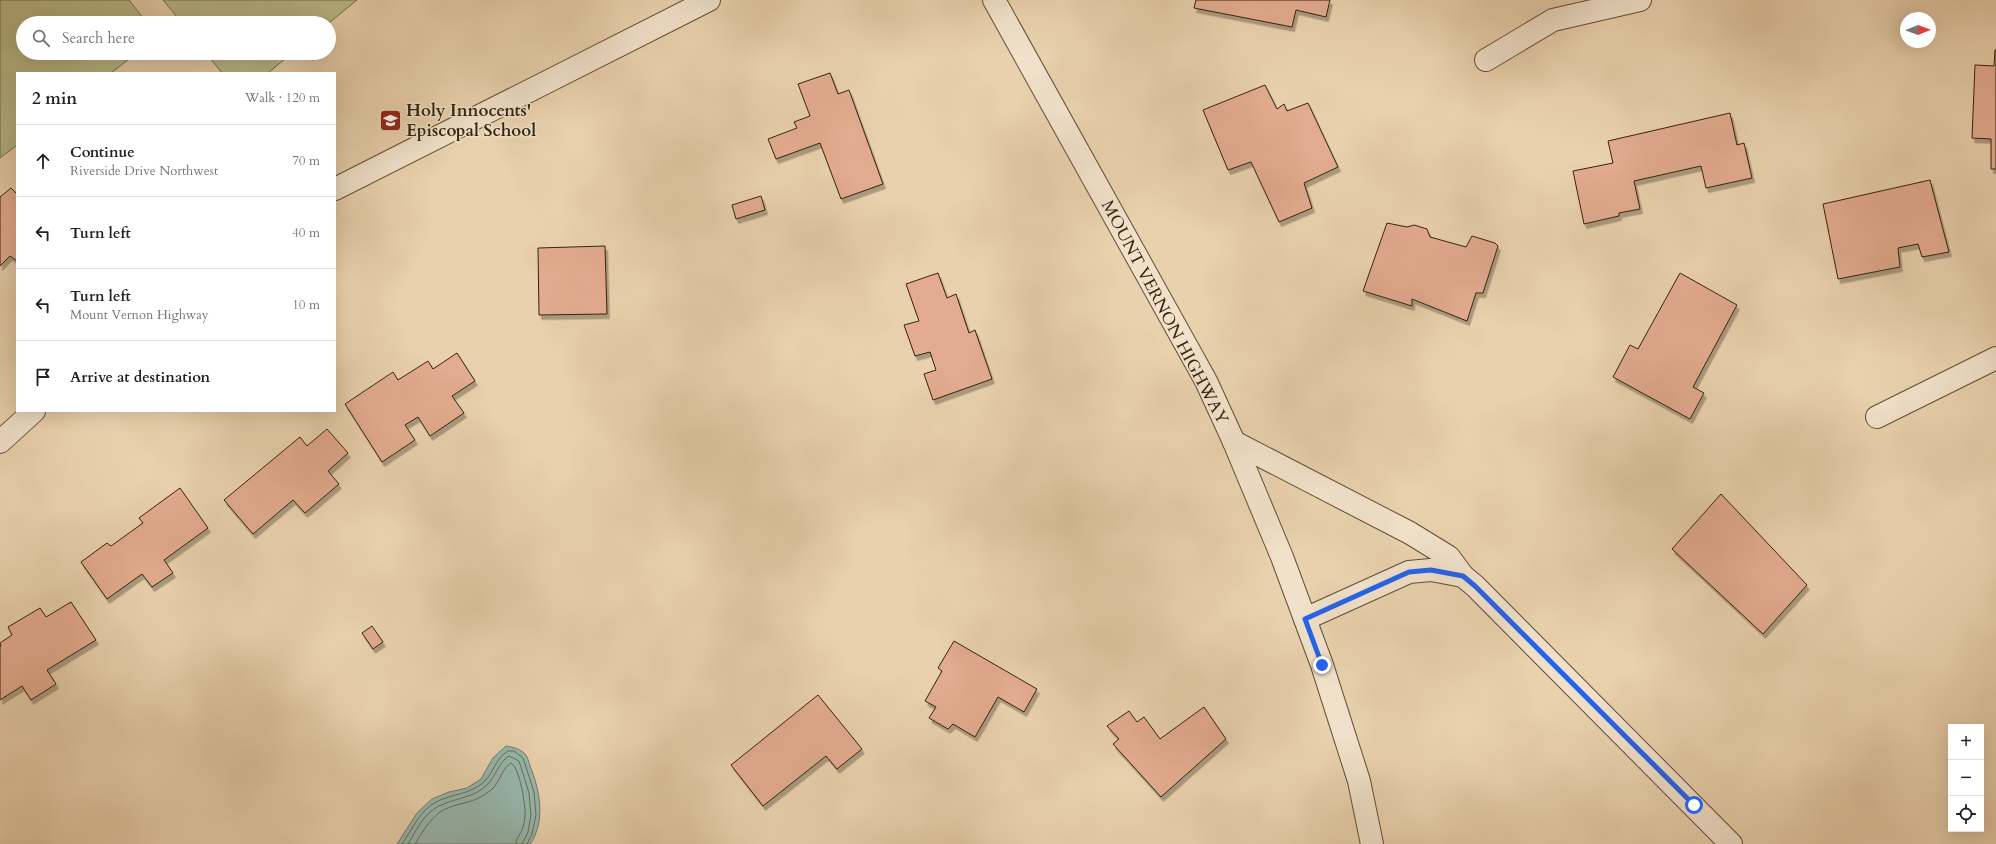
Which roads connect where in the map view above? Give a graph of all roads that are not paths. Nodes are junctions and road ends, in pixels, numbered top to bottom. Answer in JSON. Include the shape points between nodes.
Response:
{"nodes":[{"id":1,"x":709,"y":0,"type":"edge"},
{"id":2,"x":994,"y":0,"type":"edge"},
{"id":3,"x":1640,"y":0,"type":"edge"},
{"id":4,"x":1486,"y":60,"type":"dead end"},
{"id":5,"x":336,"y":188,"type":"edge"},
{"id":6,"x":1996,"y":358,"type":"edge"},
{"id":7,"x":33,"y":412,"type":"edge"},
{"id":8,"x":1877,"y":417,"type":"dead end"},
{"id":9,"x":0,"y":442,"type":"edge"},
{"id":10,"x":1234,"y":442,"type":"junction"},
{"id":11,"x":1463,"y":576,"type":"junction"},
{"id":12,"x":1305,"y":619,"type":"junction"},
{"id":13,"x":1372,"y":844,"type":"edge"},
{"id":14,"x":1731,"y":844,"type":"edge"}],
"edges":[{"from":1,"to":5,"type":"street"},
{"from":2,"to":10,"type":"street","name":"MOUNT VERNON HIGHWAY","via":[[1206,381]]},
{"from":3,"to":4,"type":"street","via":[[1553,20]]},
{"from":6,"to":8,"type":"street"},
{"from":7,"to":9,"type":"street"},
{"from":10,"to":11,"type":"street","via":[[1410,533],[1449,557]]},
{"from":10,"to":12,"type":"street","name":"MOUNT VERNON HIGHWAY"},
{"from":11,"to":12,"type":"street","via":[[1431,570],[1409,572]]},
{"from":11,"to":14,"type":"street"},
{"from":12,"to":13,"type":"street","name":"MOUNT VERNON HIGHWAY","via":[[1359,781]]}]}
